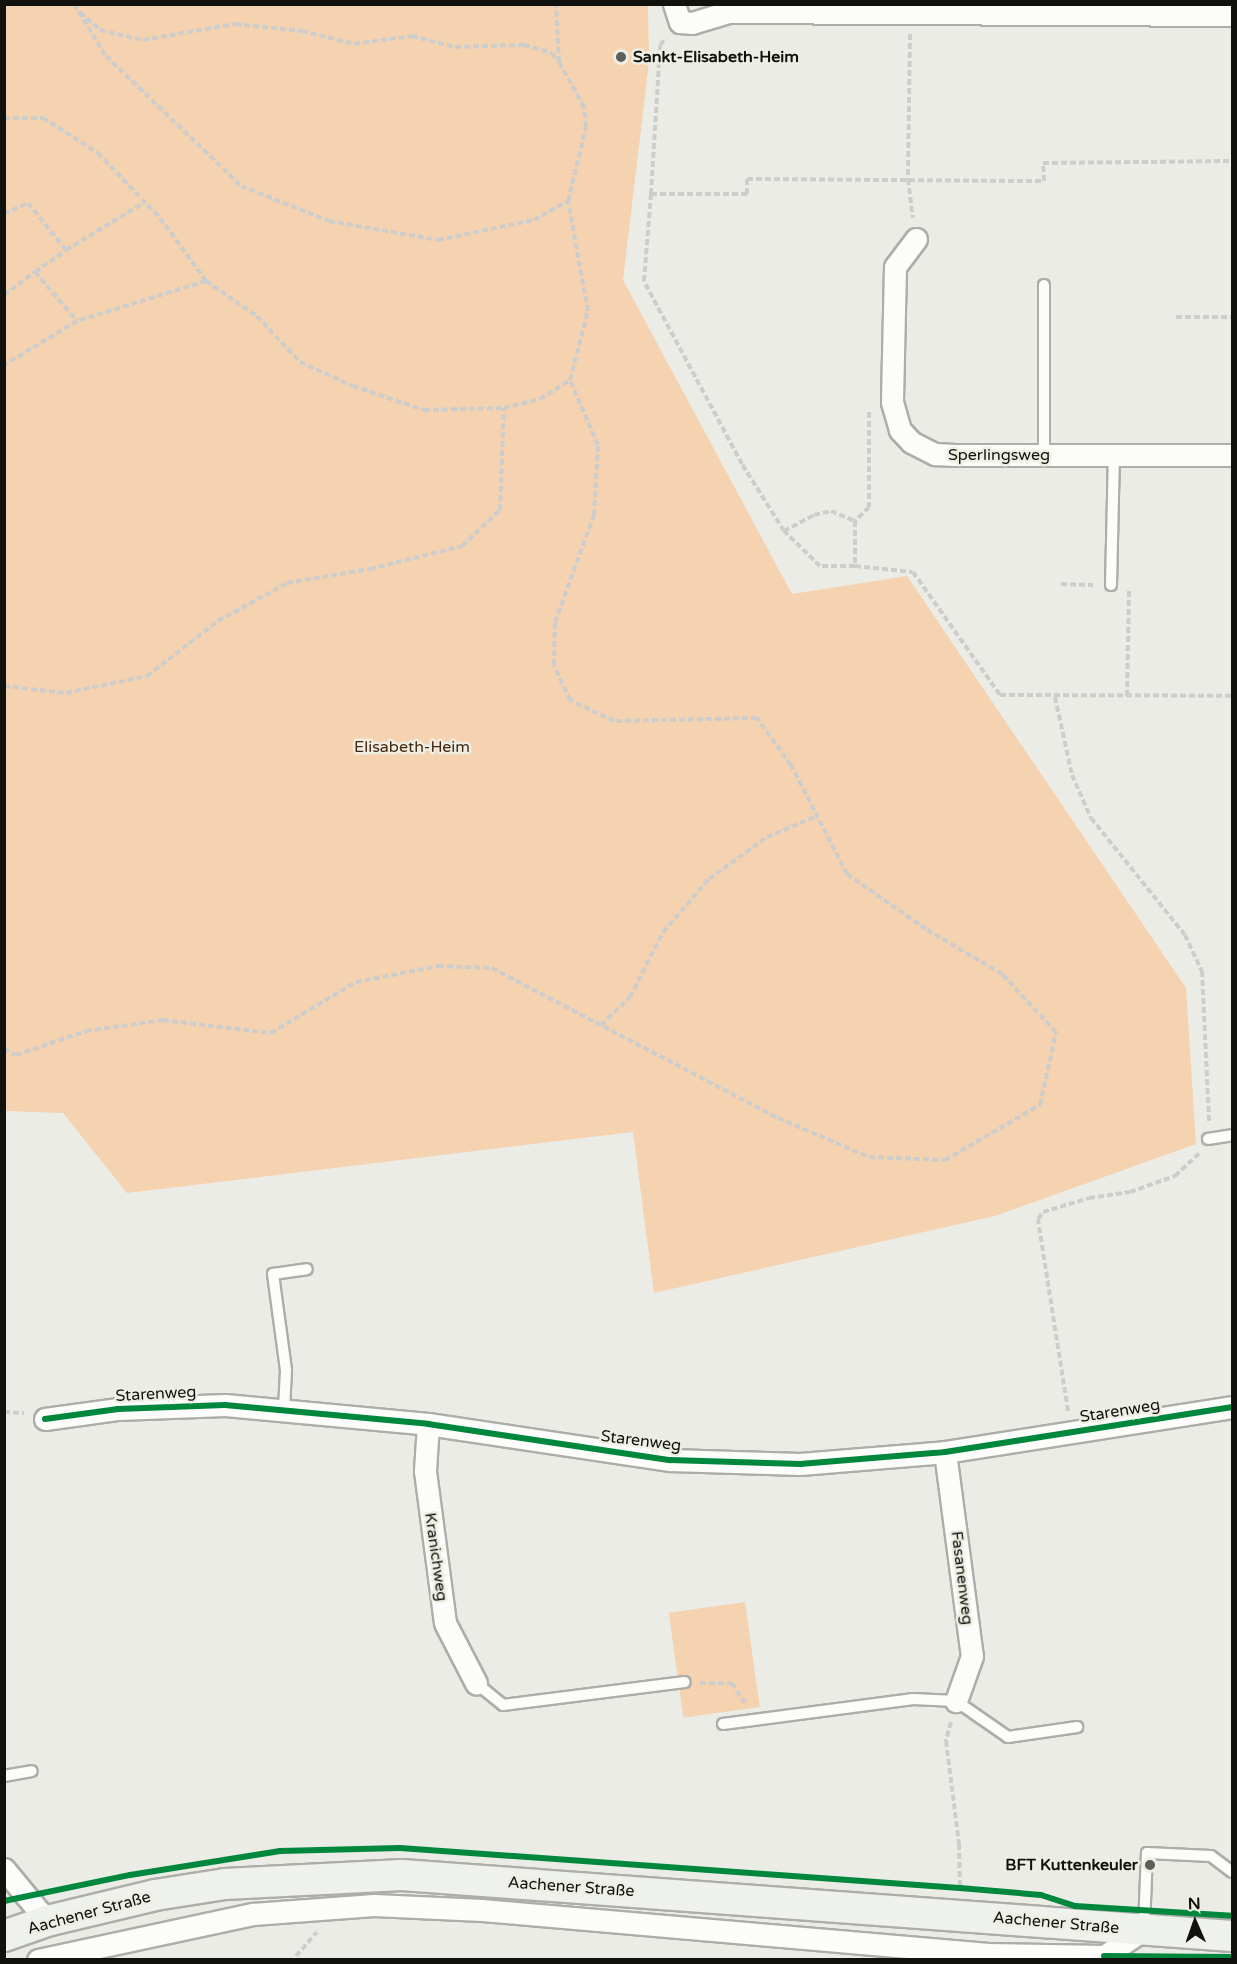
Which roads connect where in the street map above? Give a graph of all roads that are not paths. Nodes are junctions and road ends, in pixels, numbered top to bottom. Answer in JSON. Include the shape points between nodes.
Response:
{"nodes":[{"id":1,"x":677,"y":13,"type":"edge"},
{"id":2,"x":1233,"y":15,"type":"edge"},
{"id":3,"x":916,"y":240,"type":"road end"},
{"id":4,"x":1044,"y":285,"type":"dead end"},
{"id":5,"x":1113,"y":454,"type":"junction"},
{"id":6,"x":1044,"y":455,"type":"junction"},
{"id":7,"x":1233,"y":455,"type":"edge"},
{"id":8,"x":1111,"y":585,"type":"road end"},
{"id":9,"x":1233,"y":1135,"type":"edge"},
{"id":10,"x":1208,"y":1139,"type":"road end"},
{"id":11,"x":307,"y":1269,"type":"dead end"},
{"id":12,"x":1233,"y":1407,"type":"edge"},
{"id":13,"x":284,"y":1409,"type":"junction"},
{"id":14,"x":45,"y":1419,"type":"dead end"},
{"id":15,"x":428,"y":1424,"type":"junction"},
{"id":16,"x":945,"y":1452,"type":"junction"},
{"id":17,"x":684,"y":1682,"type":"road end"},
{"id":18,"x":476,"y":1683,"type":"joint"},
{"id":19,"x":956,"y":1701,"type":"junction"},
{"id":20,"x":723,"y":1724,"type":"dead end"},
{"id":21,"x":1077,"y":1727,"type":"dead end"},
{"id":22,"x":32,"y":1772,"type":"dead end"},
{"id":23,"x":4,"y":1776,"type":"edge"},
{"id":24,"x":4,"y":1869,"type":"edge"},
{"id":25,"x":1233,"y":1872,"type":"edge"},
{"id":26,"x":47,"y":1921,"type":"junction"},
{"id":27,"x":1143,"y":1930,"type":"junction"},
{"id":28,"x":4,"y":1936,"type":"edge"},
{"id":29,"x":1233,"y":1936,"type":"edge"},
{"id":30,"x":38,"y":1959,"type":"edge"}],
"edges":[{"from":1,"to":2,"type":"street","via":[[692,23],[729,12]]},
{"from":3,"to":6,"type":"street","name":"Sperlingsweg","via":[[895,267],[892,402],[900,430],[935,454]]},
{"from":4,"to":6,"type":"lane"},
{"from":5,"to":6,"type":"street","name":"Sperlingsweg"},
{"from":5,"to":7,"type":"street","name":"Sperlingsweg"},
{"from":5,"to":8,"type":"lane"},
{"from":9,"to":10,"type":"lane"},
{"from":11,"to":13,"type":"lane","via":[[273,1274],[286,1370]]},
{"from":12,"to":16,"type":"street","name":"Starenweg"},
{"from":13,"to":14,"type":"street","name":"Starenweg","via":[[225,1405],[118,1409]]},
{"from":13,"to":15,"type":"street","name":"Starenweg"},
{"from":15,"to":16,"type":"street","name":"Starenweg","via":[[670,1460],[800,1464]]},
{"from":15,"to":18,"type":"street","name":"Kranichweg","via":[[425,1471],[445,1623]]},
{"from":16,"to":19,"type":"street","name":"Fasanenweg","via":[[972,1656]]},
{"from":17,"to":18,"type":"lane","via":[[503,1705]]},
{"from":19,"to":20,"type":"lane","via":[[913,1699]]},
{"from":19,"to":21,"type":"lane","via":[[1008,1737]]},
{"from":22,"to":23,"type":"lane"},
{"from":24,"to":26,"type":"street"},
{"from":25,"to":27,"type":"lane","via":[[1211,1856],[1147,1853]]},
{"from":26,"to":27,"type":"main road","name":"Aachener Straße","via":[[155,1895],[225,1884],[402,1875]]},
{"from":26,"to":28,"type":"main road","name":"Aachener Straße"},
{"from":27,"to":29,"type":"main road","name":"Aachener Straße"},
{"from":27,"to":30,"type":"street","name":"Aachener Straße","via":[[1104,1956],[988,1954],[482,1910],[374,1905],[253,1914]]}]}
